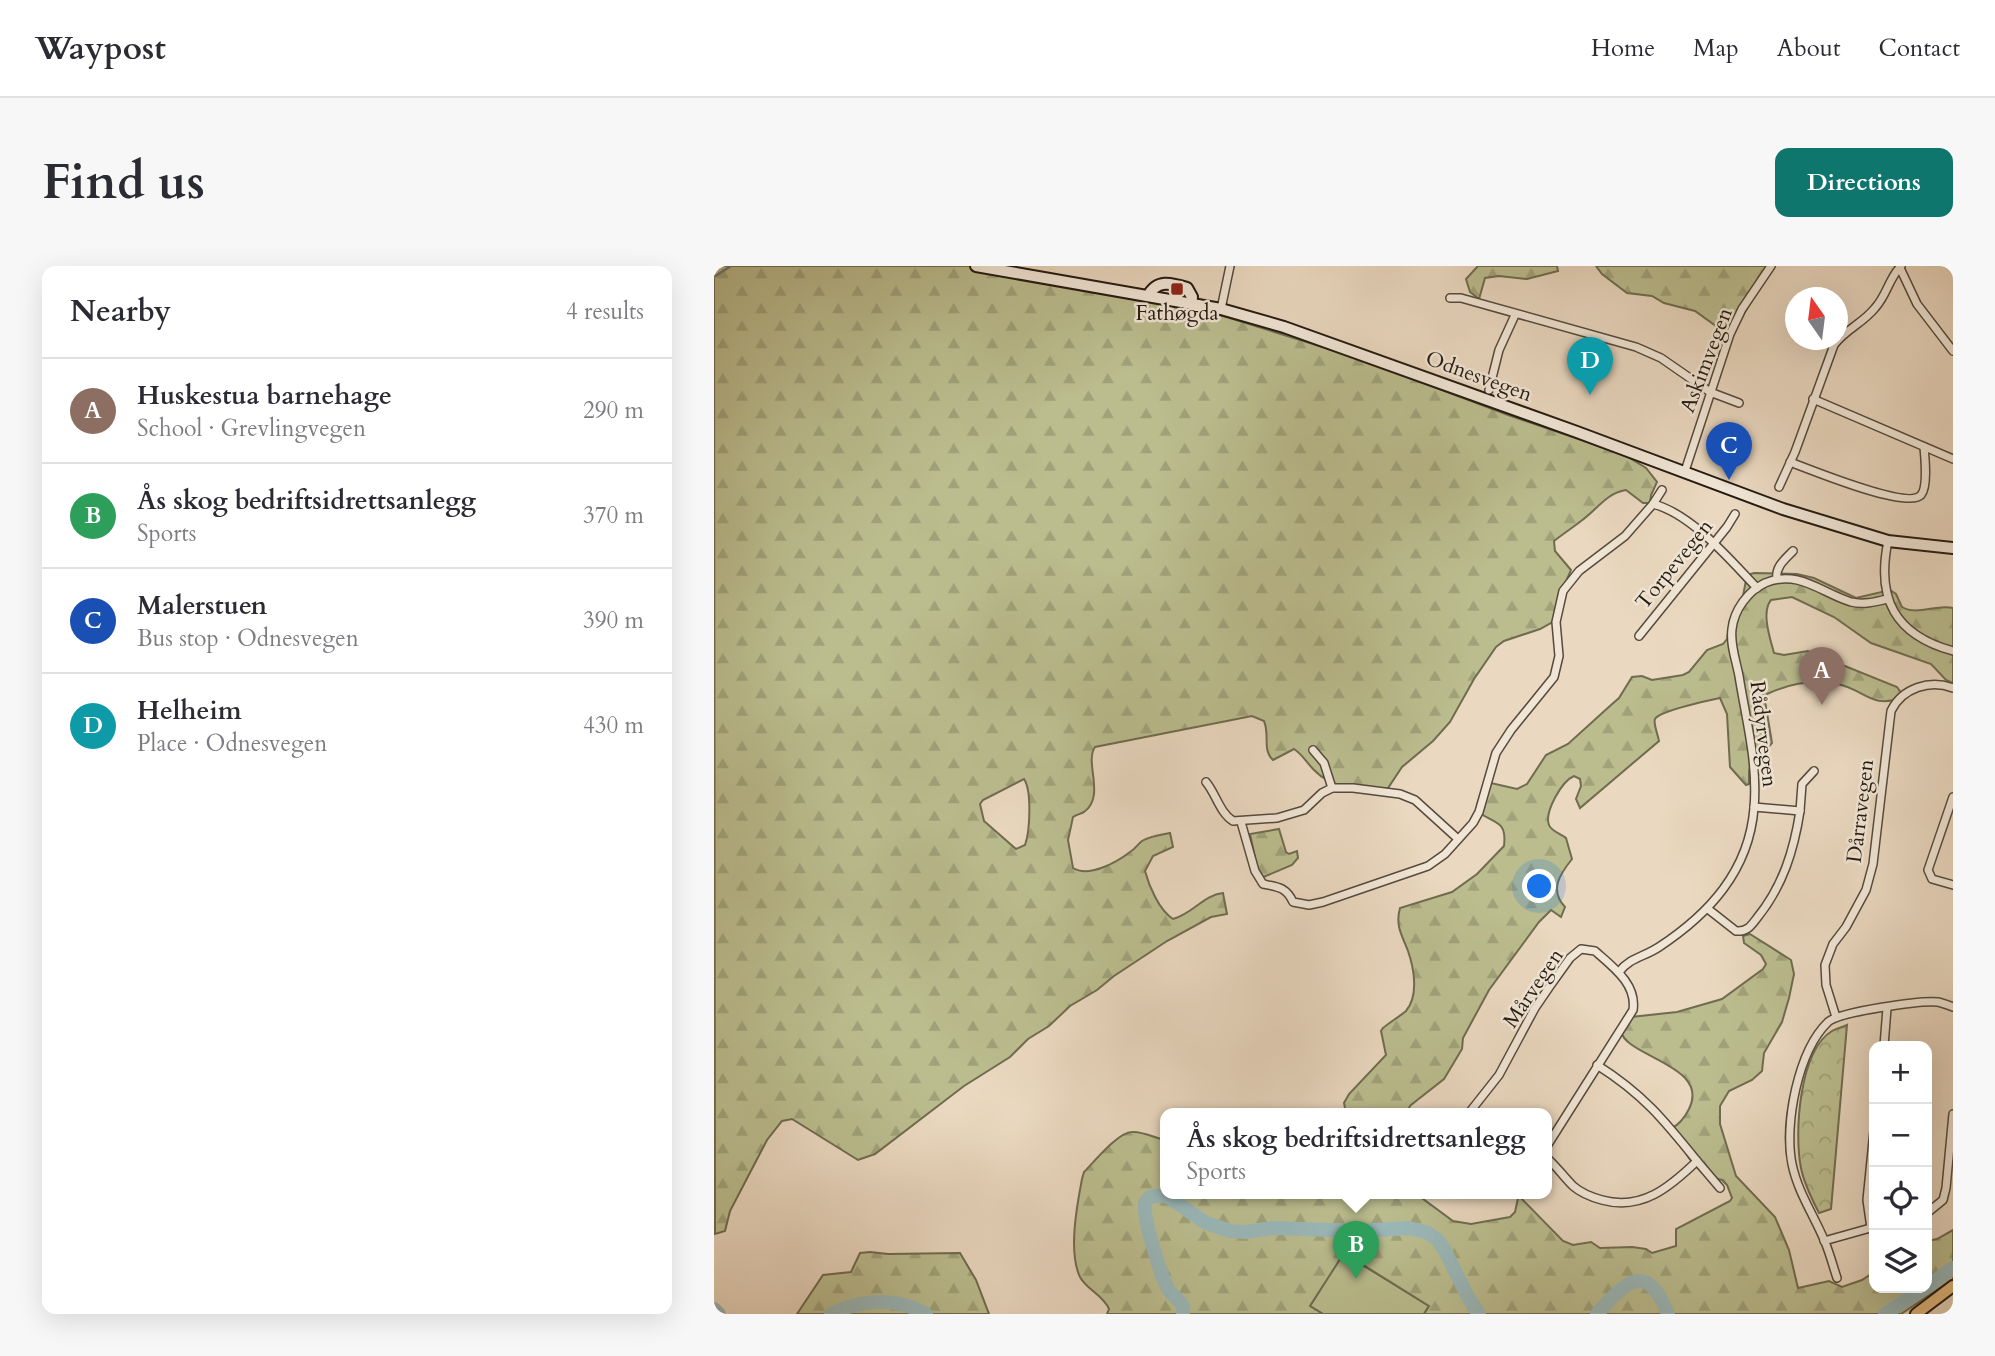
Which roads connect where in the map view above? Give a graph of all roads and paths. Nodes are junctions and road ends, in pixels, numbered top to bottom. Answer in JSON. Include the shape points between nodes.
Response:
{"nodes":[{"id":1,"x":976,"y":266,"type":"edge"},
{"id":2,"x":1230,"y":266,"type":"edge"},
{"id":3,"x":1771,"y":266,"type":"edge"},
{"id":4,"x":1900,"y":267,"type":"edge"},
{"id":5,"x":1450,"y":298,"type":"dead end"},
{"id":6,"x":1221,"y":309,"type":"junction"},
{"id":7,"x":1515,"y":315,"type":"junction"},
{"id":8,"x":1953,"y":351,"type":"edge"},
{"id":9,"x":1489,"y":390,"type":"dead end"},
{"id":10,"x":1710,"y":392,"type":"junction"},
{"id":11,"x":1813,"y":399,"type":"junction"},
{"id":12,"x":1739,"y":403,"type":"dead end"},
{"id":13,"x":1924,"y":447,"type":"junction"},
{"id":14,"x":1953,"y":459,"type":"edge"},
{"id":15,"x":1790,"y":462,"type":"junction"},
{"id":16,"x":1685,"y":471,"type":"junction"},
{"id":17,"x":1779,"y":487,"type":"dead end"},
{"id":18,"x":1662,"y":490,"type":"dead end"},
{"id":19,"x":1653,"y":504,"type":"junction"},
{"id":20,"x":1735,"y":514,"type":"dead end"},
{"id":21,"x":1888,"y":541,"type":"junction"},
{"id":22,"x":1713,"y":542,"type":"junction"},
{"id":23,"x":1953,"y":548,"type":"edge"},
{"id":24,"x":1793,"y":551,"type":"dead end"},
{"id":25,"x":1777,"y":579,"type":"junction"},
{"id":26,"x":1757,"y":587,"type":"junction"},
{"id":27,"x":1887,"y":599,"type":"junction"},
{"id":28,"x":1639,"y":636,"type":"dead end"},
{"id":29,"x":1953,"y":651,"type":"edge"},
{"id":30,"x":1953,"y":688,"type":"edge"},
{"id":31,"x":1313,"y":750,"type":"dead end"},
{"id":32,"x":1814,"y":771,"type":"dead end"},
{"id":33,"x":1206,"y":782,"type":"dead end"},
{"id":34,"x":1332,"y":788,"type":"junction"},
{"id":35,"x":1953,"y":797,"type":"edge"},
{"id":36,"x":1754,"y":807,"type":"junction"},
{"id":37,"x":1800,"y":811,"type":"junction"},
{"id":38,"x":1241,"y":822,"type":"junction"},
{"id":39,"x":1458,"y":839,"type":"junction"},
{"id":40,"x":1953,"y":885,"type":"edge"},
{"id":41,"x":1708,"y":909,"type":"junction"},
{"id":42,"x":1619,"y":972,"type":"junction"},
{"id":43,"x":1953,"y":1007,"type":"edge"},
{"id":44,"x":1887,"y":1008,"type":"junction"},
{"id":45,"x":1836,"y":1017,"type":"junction"},
{"id":46,"x":1884,"y":1041,"type":"edge"},
{"id":47,"x":1597,"y":1065,"type":"junction"},
{"id":48,"x":1473,"y":1108,"type":"edge"},
{"id":49,"x":1953,"y":1114,"type":"edge"},
{"id":50,"x":1552,"y":1138,"type":"edge"},
{"id":51,"x":1697,"y":1161,"type":"junction"},
{"id":52,"x":1552,"y":1163,"type":"edge"},
{"id":53,"x":1869,"y":1180,"type":"edge"},
{"id":54,"x":1720,"y":1188,"type":"dead end"},
{"id":55,"x":1869,"y":1209,"type":"edge"},
{"id":56,"x":1932,"y":1209,"type":"edge"},
{"id":57,"x":1869,"y":1229,"type":"edge"},
{"id":58,"x":1825,"y":1241,"type":"junction"},
{"id":59,"x":1837,"y":1278,"type":"dead end"},
{"id":60,"x":1953,"y":1286,"type":"edge"},
{"id":61,"x":1916,"y":1314,"type":"edge"}],
"edges":[{"from":1,"to":6,"type":"main road","name":"Odnesvegen"},
{"from":2,"to":6,"type":"street"},
{"from":3,"to":10,"type":"street","name":"Askimvegen","via":[[1742,309]]},
{"from":4,"to":8,"type":"street","via":[[1926,316]]},
{"from":4,"to":11,"type":"street","via":[[1873,312],[1834,345]]},
{"from":5,"to":7,"type":"street"},
{"from":6,"to":16,"type":"main road","name":"Odnesvegen","via":[[1386,362]]},
{"from":7,"to":9,"type":"street","via":[[1499,350]]},
{"from":7,"to":10,"type":"street","via":[[1636,347]]},
{"from":10,"to":12,"type":"street"},
{"from":10,"to":16,"type":"street","name":"Askimvegen"},
{"from":11,"to":13,"type":"street"},
{"from":11,"to":15,"type":"street"},
{"from":13,"to":14,"type":"street"},
{"from":13,"to":15,"type":"street","via":[[1924,489],[1915,499],[1870,491]]},
{"from":15,"to":17,"type":"street"},
{"from":16,"to":21,"type":"main road","name":"Odnesvegen","via":[[1783,509]]},
{"from":18,"to":19,"type":"street"},
{"from":19,"to":22,"type":"street","via":[[1672,511]]},
{"from":19,"to":39,"type":"street","via":[[1625,536],[1579,571],[1563,591],[1556,622],[1559,656],[1553,677],[1496,753],[1479,812]]},
{"from":20,"to":22,"type":"street","name":"Torpevegen"},
{"from":21,"to":23,"type":"main road","name":"Odnesvegen"},
{"from":21,"to":27,"type":"street"},
{"from":22,"to":26,"type":"street"},
{"from":22,"to":28,"type":"street","name":"Torpevegen"},
{"from":24,"to":25,"type":"street","via":[[1781,563]]},
{"from":25,"to":26,"type":"street"},
{"from":25,"to":27,"type":"street","via":[[1807,582],[1858,603]]},
{"from":26,"to":36,"type":"street","name":"Rådyrvegen","via":[[1738,610],[1732,630],[1754,763]]},
{"from":27,"to":29,"type":"street","via":[[1908,631]]},
{"from":30,"to":45,"type":"street","name":"Dårravegen","via":[[1926,684],[1898,700],[1891,711],[1873,864],[1866,890],[1825,965]]},
{"from":31,"to":34,"type":"street","via":[[1324,762]]},
{"from":32,"to":37,"type":"street","via":[[1802,784]]},
{"from":33,"to":38,"type":"street","via":[[1228,818]]},
{"from":34,"to":38,"type":"street","via":[[1304,810]]},
{"from":34,"to":39,"type":"street","via":[[1400,794],[1415,800]]},
{"from":35,"to":40,"type":"street","via":[[1928,870],[1932,879]]},
{"from":36,"to":37,"type":"street"},
{"from":36,"to":41,"type":"street","name":"Rådyrvegen","via":[[1736,869]]},
{"from":37,"to":41,"type":"street","via":[[1781,882],[1748,929],[1736,931]]},
{"from":38,"to":39,"type":"street","via":[[1250,858],[1263,884],[1282,888],[1300,905],[1323,902],[1428,866]]},
{"from":41,"to":42,"type":"street","name":"Rådyrvegen","via":[[1676,936],[1625,964]]},
{"from":42,"to":47,"type":"street","name":"Mårvegen","via":[[1632,991],[1633,1010]]},
{"from":42,"to":48,"type":"street","name":"Mårvegen","via":[[1595,951],[1581,949],[1570,958],[1535,1008],[1499,1075]]},
{"from":43,"to":44,"type":"street","via":[[1937,1002]]},
{"from":44,"to":45,"type":"street"},
{"from":44,"to":46,"type":"street"},
{"from":45,"to":58,"type":"street","via":[[1815,1041],[1800,1072],[1790,1128],[1798,1186]]},
{"from":47,"to":50,"type":"street","name":"Mårvegen"},
{"from":47,"to":51,"type":"street","via":[[1649,1103]]},
{"from":49,"to":56,"type":"street","via":[[1947,1188],[1943,1200]]},
{"from":51,"to":52,"type":"street","via":[[1649,1199],[1620,1203],[1589,1196]]},
{"from":51,"to":54,"type":"street"},
{"from":53,"to":55,"type":"street"},
{"from":57,"to":58,"type":"street"},
{"from":58,"to":59,"type":"street"},
{"from":60,"to":61,"type":"main road"}]}
